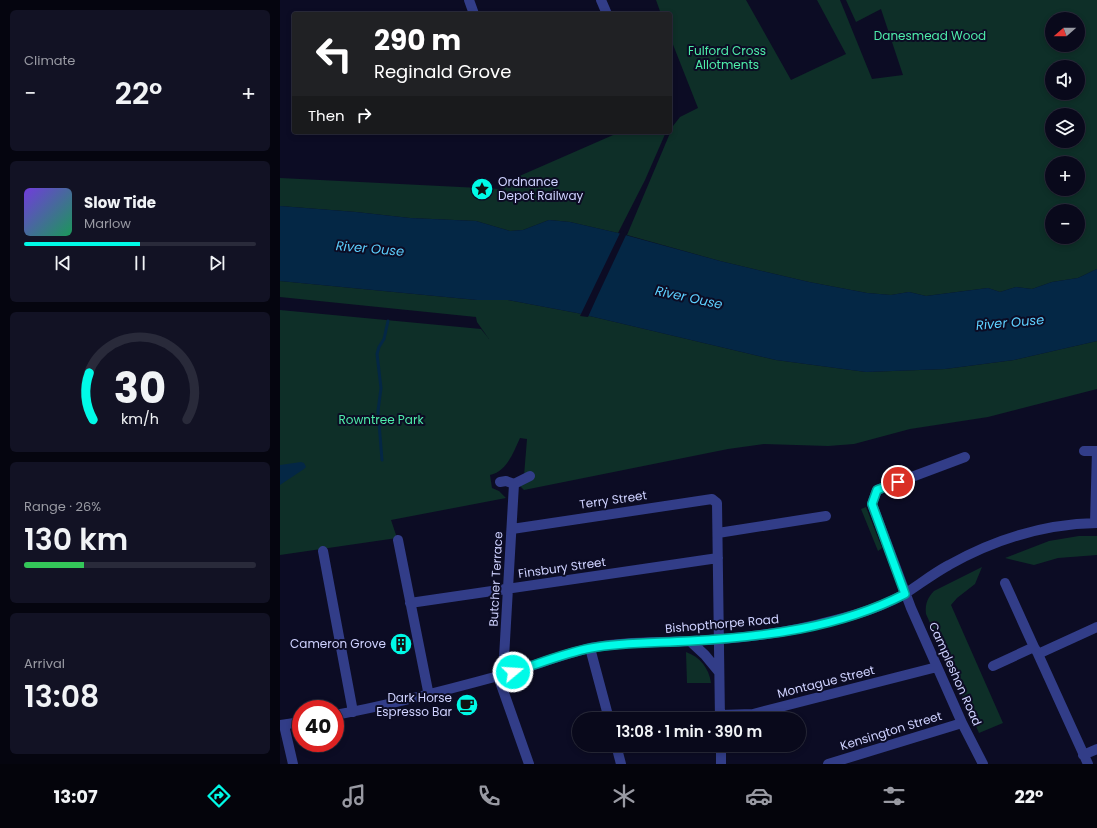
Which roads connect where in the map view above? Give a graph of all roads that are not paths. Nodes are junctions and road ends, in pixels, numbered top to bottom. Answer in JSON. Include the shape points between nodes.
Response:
{"nodes":[{"id":1,"x":469,"y":0,"type":"edge"},
{"id":2,"x":601,"y":0,"type":"edge"},
{"id":3,"x":473,"y":12,"type":"edge"},
{"id":4,"x":606,"y":12,"type":"edge"},
{"id":5,"x":1084,"y":451,"type":"dead end"},
{"id":6,"x":1097,"y":451,"type":"edge"},
{"id":7,"x":965,"y":456,"type":"dead end"},
{"id":8,"x":530,"y":476,"type":"dead end"},
{"id":9,"x":500,"y":482,"type":"dead end"},
{"id":10,"x":514,"y":484,"type":"junction"},
{"id":11,"x":826,"y":516,"type":"dead end"},
{"id":12,"x":1096,"y":523,"type":"edge"},
{"id":13,"x":512,"y":528,"type":"junction"},
{"id":14,"x":718,"y":533,"type":"junction"},
{"id":15,"x":398,"y":540,"type":"dead end"},
{"id":16,"x":323,"y":551,"type":"dead end"},
{"id":17,"x":718,"y":558,"type":"junction"},
{"id":18,"x":1005,"y":583,"type":"dead end"},
{"id":19,"x":508,"y":589,"type":"junction"},
{"id":20,"x":905,"y":594,"type":"junction"},
{"id":21,"x":410,"y":603,"type":"junction"},
{"id":22,"x":1097,"y":626,"type":"edge"},
{"id":23,"x":718,"y":638,"type":"junction"},
{"id":24,"x":690,"y":641,"type":"junction"},
{"id":25,"x":590,"y":648,"type":"junction"},
{"id":26,"x":1036,"y":650,"type":"junction"},
{"id":27,"x":937,"y":666,"type":"junction"},
{"id":28,"x":993,"y":666,"type":"dead end"},
{"id":29,"x":719,"y":672,"type":"junction"},
{"id":30,"x":500,"y":676,"type":"junction"},
{"id":31,"x":429,"y":696,"type":"junction"},
{"id":32,"x":353,"y":712,"type":"junction"},
{"id":33,"x":607,"y":712,"type":"edge"},
{"id":34,"x":720,"y":712,"type":"edge"},
{"id":35,"x":761,"y":712,"type":"edge"},
{"id":36,"x":344,"y":714,"type":"edge"},
{"id":37,"x":292,"y":723,"type":"edge"},
{"id":38,"x":962,"y":723,"type":"junction"},
{"id":39,"x":282,"y":725,"type":"edge"},
{"id":40,"x":1097,"y":749,"type":"edge"},
{"id":41,"x":618,"y":752,"type":"edge"},
{"id":42,"x":720,"y":752,"type":"edge"},
{"id":43,"x":1086,"y":760,"type":"edge"},
{"id":44,"x":293,"y":764,"type":"edge"},
{"id":45,"x":529,"y":764,"type":"edge"},
{"id":46,"x":621,"y":764,"type":"edge"},
{"id":47,"x":721,"y":764,"type":"edge"},
{"id":48,"x":828,"y":764,"type":"edge"},
{"id":49,"x":983,"y":764,"type":"edge"}],
"edges":[{"from":1,"to":3,"type":"street"},
{"from":2,"to":4,"type":"street"},
{"from":5,"to":6,"type":"street"},
{"from":6,"to":12,"type":"street"},
{"from":7,"to":20,"type":"street","name":"Campleshon Road","via":[[877,490],[872,504]]},
{"from":8,"to":10,"type":"street"},
{"from":9,"to":10,"type":"street"},
{"from":10,"to":13,"type":"street","name":"Butcher Terrace"},
{"from":11,"to":14,"type":"street"},
{"from":12,"to":20,"type":"street","name":"Bishopthorpe Road","via":[[1043,528],[1002,541],[950,564]]},
{"from":13,"to":14,"type":"street","name":"Terry Street","via":[[712,499],[718,503]]},
{"from":13,"to":19,"type":"street","name":"Butcher Terrace"},
{"from":14,"to":17,"type":"street"},
{"from":15,"to":21,"type":"street"},
{"from":16,"to":32,"type":"street"},
{"from":17,"to":19,"type":"street","name":"Finsbury Street"},
{"from":17,"to":23,"type":"street"},
{"from":18,"to":26,"type":"street"},
{"from":19,"to":21,"type":"street","name":"Finsbury Street"},
{"from":19,"to":30,"type":"street","name":"Butcher Terrace"},
{"from":20,"to":23,"type":"street","name":"Bishopthorpe Road","via":[[859,613],[792,631]]},
{"from":20,"to":27,"type":"street","name":"Campleshon Road"},
{"from":21,"to":31,"type":"street"},
{"from":22,"to":26,"type":"street"},
{"from":23,"to":24,"type":"street","name":"Bishopthorpe Road"},
{"from":23,"to":29,"type":"street"},
{"from":24,"to":25,"type":"street","name":"Bishopthorpe Road"},
{"from":24,"to":29,"type":"street"},
{"from":25,"to":30,"type":"street","name":"Bishopthorpe Road"},
{"from":25,"to":33,"type":"street"},
{"from":26,"to":28,"type":"street"},
{"from":26,"to":43,"type":"street"},
{"from":27,"to":35,"type":"street","name":"Montague Street"},
{"from":27,"to":38,"type":"street","name":"Campleshon Road"},
{"from":29,"to":34,"type":"street"},
{"from":30,"to":31,"type":"street","name":"Bishopthorpe Road"},
{"from":30,"to":45,"type":"street"},
{"from":31,"to":32,"type":"street","name":"Bishopthorpe Road"},
{"from":32,"to":36,"type":"street","name":"Bishopthorpe Road"},
{"from":37,"to":39,"type":"street"},
{"from":38,"to":48,"type":"street","name":"Kensington Street"},
{"from":38,"to":49,"type":"street","name":"Campleshon Road"},
{"from":39,"to":44,"type":"street"},
{"from":40,"to":43,"type":"street"},
{"from":41,"to":46,"type":"street"},
{"from":42,"to":47,"type":"street"}]}
